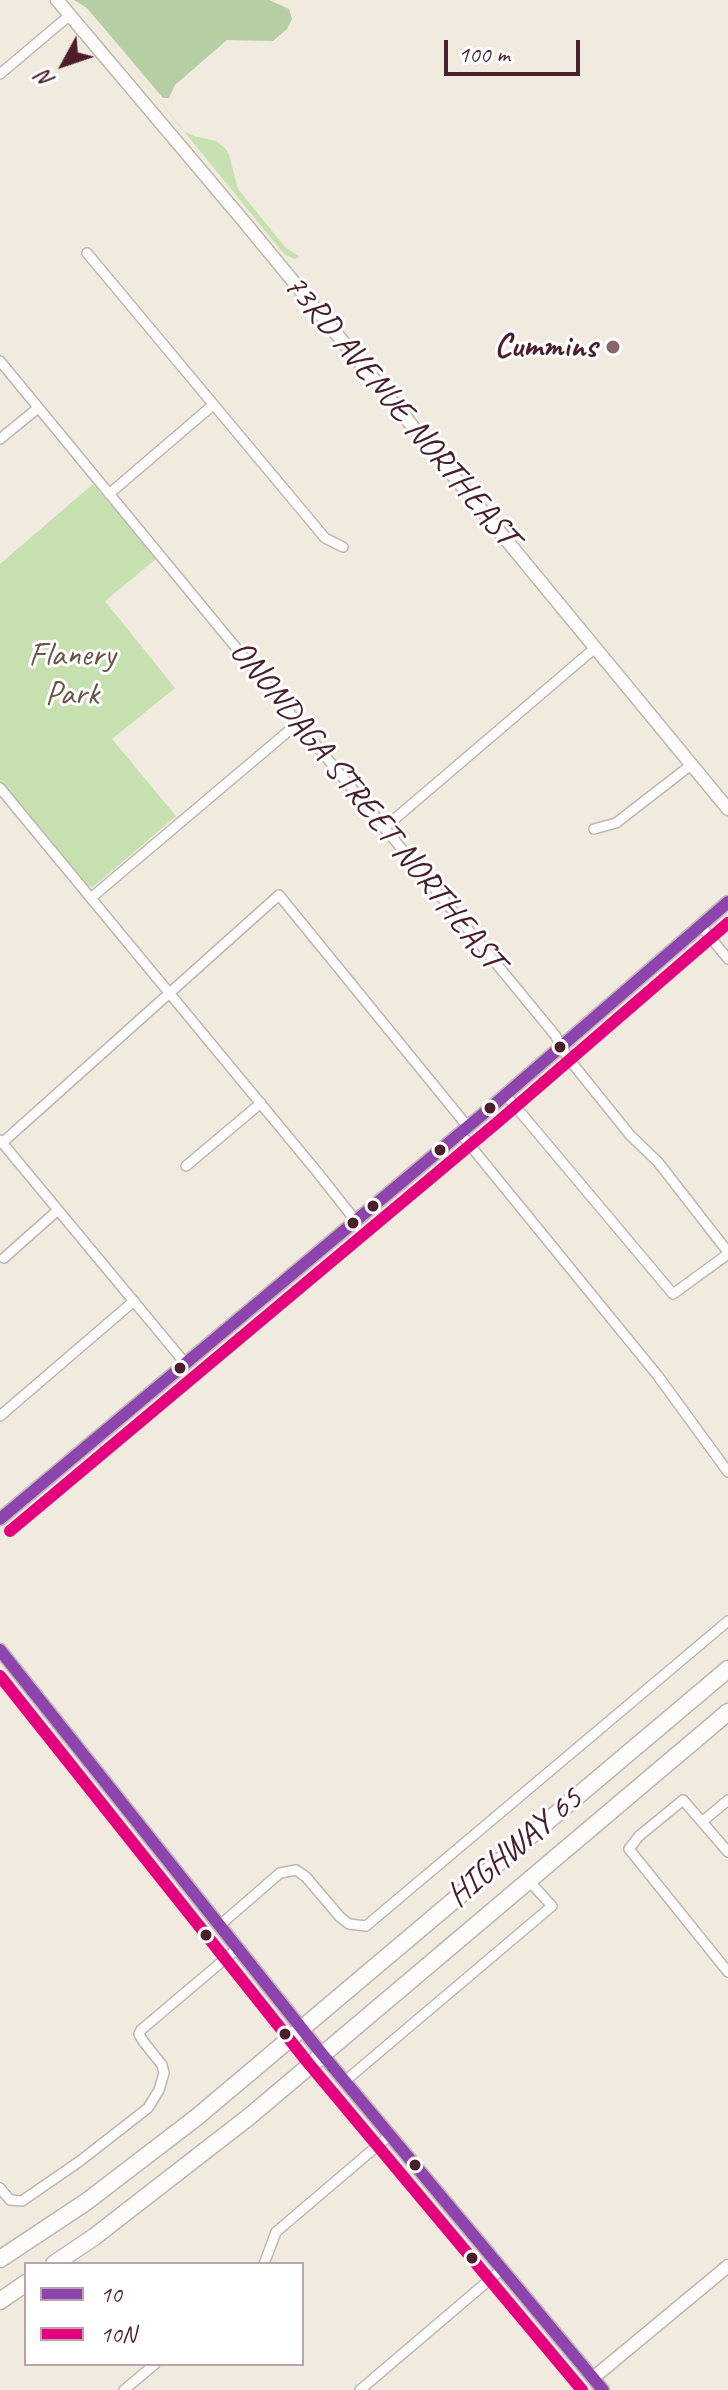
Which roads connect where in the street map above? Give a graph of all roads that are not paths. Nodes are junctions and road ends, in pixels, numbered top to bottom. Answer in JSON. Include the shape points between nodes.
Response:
{"nodes":[{"id":1,"x":57,"y":0,"type":"edge"},
{"id":2,"x":70,"y":15,"type":"junction"},
{"id":3,"x":0,"y":74,"type":"edge"},
{"id":4,"x":87,"y":253,"type":"dead end"},
{"id":5,"x":0,"y":361,"type":"edge"},
{"id":6,"x":213,"y":405,"type":"junction"},
{"id":7,"x":38,"y":408,"type":"junction"},
{"id":8,"x":0,"y":439,"type":"edge"},
{"id":9,"x":109,"y":494,"type":"junction"},
{"id":10,"x":343,"y":547,"type":"dead end"},
{"id":11,"x":595,"y":648,"type":"junction"},
{"id":12,"x":298,"y":723,"type":"junction"},
{"id":13,"x":691,"y":765,"type":"junction"},
{"id":14,"x":1,"y":793,"type":"edge"},
{"id":15,"x":728,"y":809,"type":"edge"},
{"id":16,"x":384,"y":828,"type":"junction"},
{"id":17,"x":594,"y":829,"type":"dead end"},
{"id":18,"x":91,"y":898,"type":"junction"},
{"id":19,"x":728,"y":902,"type":"edge"},
{"id":20,"x":701,"y":926,"type":"junction"},
{"id":21,"x":728,"y":959,"type":"edge"},
{"id":22,"x":169,"y":993,"type":"junction"},
{"id":23,"x":561,"y":1046,"type":"junction"},
{"id":24,"x":505,"y":1094,"type":"junction"},
{"id":25,"x":261,"y":1103,"type":"junction"},
{"id":26,"x":464,"y":1130,"type":"junction"},
{"id":27,"x":1,"y":1141,"type":"edge"},
{"id":28,"x":186,"y":1166,"type":"dead end"},
{"id":29,"x":58,"y":1210,"type":"junction"},
{"id":30,"x":355,"y":1220,"type":"junction"},
{"id":31,"x":728,"y":1253,"type":"edge"},
{"id":32,"x":4,"y":1258,"type":"dead end"},
{"id":33,"x":134,"y":1301,"type":"junction"},
{"id":34,"x":185,"y":1363,"type":"junction"},
{"id":35,"x":0,"y":1416,"type":"edge"},
{"id":36,"x":728,"y":1472,"type":"edge"},
{"id":37,"x":0,"y":1519,"type":"edge"},
{"id":38,"x":728,"y":1621,"type":"edge"},
{"id":39,"x":0,"y":1650,"type":"edge"},
{"id":40,"x":728,"y":1669,"type":"edge"},
{"id":41,"x":728,"y":1712,"type":"edge"},
{"id":42,"x":728,"y":1800,"type":"edge"},
{"id":43,"x":703,"y":1821,"type":"junction"},
{"id":44,"x":728,"y":1852,"type":"edge"},
{"id":45,"x":529,"y":1881,"type":"junction"},
{"id":46,"x":220,"y":1925,"type":"junction"},
{"id":47,"x":238,"y":1948,"type":"junction"},
{"id":48,"x":728,"y":1972,"type":"edge"},
{"id":49,"x":303,"y":2029,"type":"junction"},
{"id":50,"x":322,"y":2054,"type":"junction"},
{"id":51,"x":345,"y":2081,"type":"junction"},
{"id":52,"x":390,"y":2135,"type":"junction"},
{"id":53,"x":0,"y":2188,"type":"edge"},
{"id":54,"x":0,"y":2259,"type":"edge"},
{"id":55,"x":57,"y":2262,"type":"edge"},
{"id":56,"x":265,"y":2262,"type":"edge"},
{"id":57,"x":728,"y":2266,"type":"edge"},
{"id":58,"x":501,"y":2270,"type":"junction"},
{"id":59,"x":24,"y":2284,"type":"edge"},
{"id":60,"x":0,"y":2301,"type":"edge"},
{"id":61,"x":153,"y":2366,"type":"edge"},
{"id":62,"x":593,"y":2378,"type":"junction"},
{"id":63,"x":124,"y":2390,"type":"edge"},
{"id":64,"x":360,"y":2390,"type":"edge"},
{"id":65,"x":603,"y":2390,"type":"edge"}],
"edges":[{"from":1,"to":2,"type":"street","name":"73RD AVENUE NORTHEAST"},
{"from":2,"to":3,"type":"street"},
{"from":2,"to":11,"type":"street","name":"73RD AVENUE NORTHEAST"},
{"from":4,"to":6,"type":"street"},
{"from":5,"to":7,"type":"street","name":"ONONDAGA STREET NORTHEAST"},
{"from":6,"to":9,"type":"street"},
{"from":6,"to":10,"type":"street","via":[[325,538]]},
{"from":7,"to":8,"type":"street"},
{"from":7,"to":9,"type":"street","name":"ONONDAGA STREET NORTHEAST"},
{"from":9,"to":12,"type":"street","name":"ONONDAGA STREET NORTHEAST"},
{"from":11,"to":13,"type":"street","name":"73RD AVENUE NORTHEAST"},
{"from":11,"to":16,"type":"street"},
{"from":12,"to":16,"type":"street","name":"ONONDAGA STREET NORTHEAST"},
{"from":12,"to":18,"type":"street"},
{"from":13,"to":15,"type":"street","name":"73RD AVENUE NORTHEAST"},
{"from":13,"to":17,"type":"street","via":[[616,823]]},
{"from":14,"to":18,"type":"street"},
{"from":16,"to":23,"type":"street","name":"ONONDAGA STREET NORTHEAST"},
{"from":18,"to":22,"type":"street"},
{"from":19,"to":20,"type":"street"},
{"from":20,"to":21,"type":"street"},
{"from":20,"to":23,"type":"street"},
{"from":22,"to":25,"type":"street"},
{"from":22,"to":26,"type":"street","via":[[279,895]]},
{"from":22,"to":27,"type":"street"},
{"from":23,"to":24,"type":"street"},
{"from":23,"to":31,"type":"street","name":"ONONDAGA STREET NORTHEAST"},
{"from":24,"to":26,"type":"street"},
{"from":24,"to":31,"type":"street","via":[[673,1294]]},
{"from":25,"to":28,"type":"street"},
{"from":25,"to":30,"type":"street"},
{"from":26,"to":30,"type":"street"},
{"from":26,"to":36,"type":"street"},
{"from":27,"to":29,"type":"street"},
{"from":29,"to":32,"type":"street"},
{"from":29,"to":33,"type":"street"},
{"from":30,"to":34,"type":"street"},
{"from":33,"to":34,"type":"street"},
{"from":33,"to":35,"type":"street"},
{"from":34,"to":37,"type":"street"},
{"from":38,"to":46,"type":"street","via":[[366,1926],[340,1917],[296,1870],[280,1873]]},
{"from":39,"to":46,"type":"street"},
{"from":40,"to":49,"type":"highway","name":"HIGHWAY 65"},
{"from":41,"to":45,"type":"highway","name":"HIGHWAY 65"},
{"from":42,"to":43,"type":"street"},
{"from":43,"to":44,"type":"street"},
{"from":43,"to":48,"type":"street","via":[[683,1800],[629,1849]]},
{"from":45,"to":50,"type":"highway","name":"HIGHWAY 65"},
{"from":45,"to":51,"type":"street","via":[[552,1906]]},
{"from":46,"to":47,"type":"street"},
{"from":47,"to":49,"type":"street"},
{"from":47,"to":53,"type":"street","via":[[141,2030],[164,2073],[148,2108],[22,2201],[10,2200]]},
{"from":49,"to":50,"type":"street"},
{"from":49,"to":54,"type":"highway","name":"HIGHWAY 65","via":[[126,2172]]},
{"from":50,"to":51,"type":"street"},
{"from":50,"to":55,"type":"highway","name":"HIGHWAY 65","via":[[239,2125]]},
{"from":51,"to":52,"type":"street"},
{"from":52,"to":56,"type":"street","via":[[276,2232]]},
{"from":52,"to":58,"type":"street"},
{"from":57,"to":62,"type":"street"},
{"from":58,"to":62,"type":"street"},
{"from":58,"to":64,"type":"street"},
{"from":59,"to":60,"type":"highway"},
{"from":61,"to":63,"type":"street"},
{"from":62,"to":65,"type":"street"}]}
